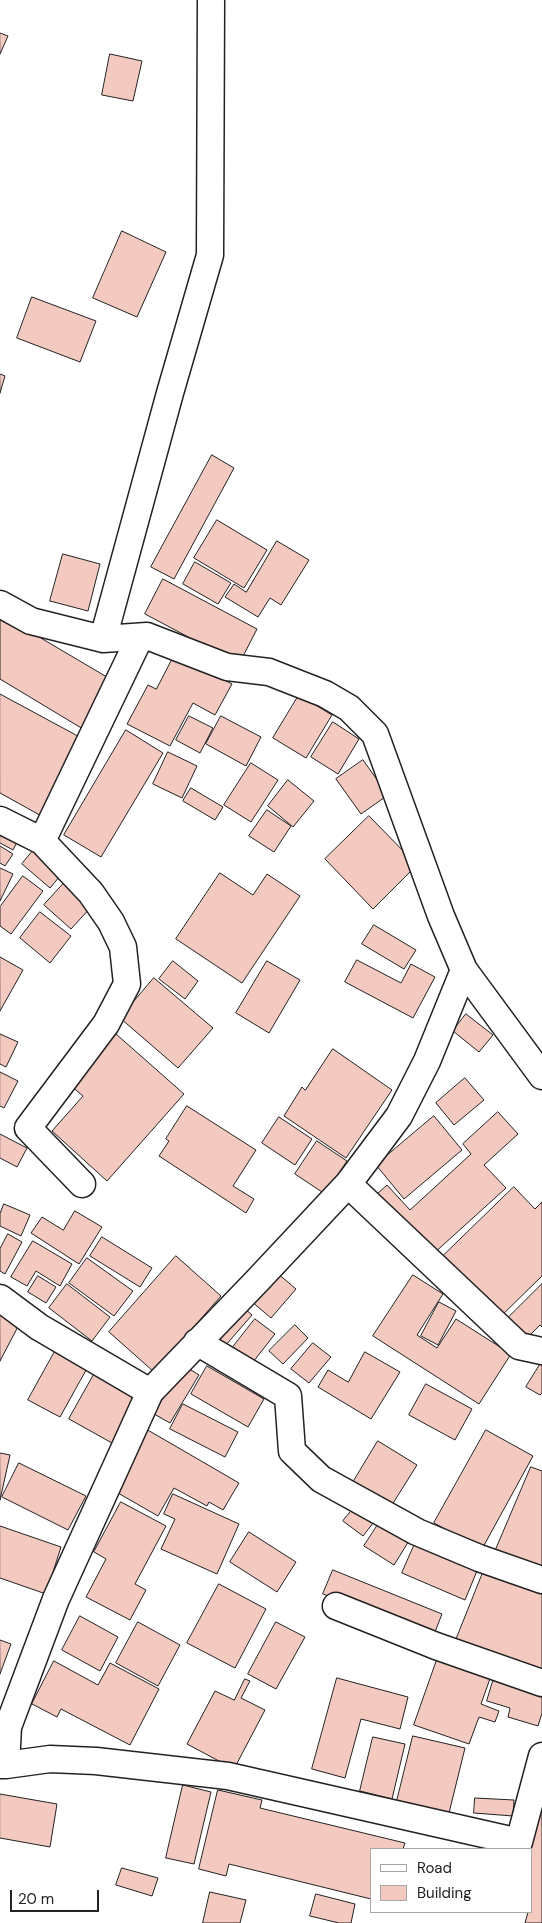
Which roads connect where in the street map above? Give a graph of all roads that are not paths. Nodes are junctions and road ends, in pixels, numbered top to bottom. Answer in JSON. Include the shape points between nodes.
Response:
{"nodes":[{"id":1,"x":211,"y":0,"type":"edge"},
{"id":2,"x":0,"y":604,"type":"edge"},
{"id":3,"x":140,"y":637,"type":"junction"},
{"id":4,"x":103,"y":639,"type":"junction"},
{"id":5,"x":0,"y":820,"type":"edge"},
{"id":6,"x":42,"y":841,"type":"junction"},
{"id":7,"x":464,"y":970,"type":"junction"},
{"id":8,"x":542,"y":1076,"type":"edge"},
{"id":9,"x":82,"y":1184,"type":"dead end"},
{"id":10,"x":348,"y":1184,"type":"junction"},
{"id":11,"x":0,"y":1298,"type":"edge"},
{"id":12,"x":197,"y":1342,"type":"junction"},
{"id":13,"x":542,"y":1351,"type":"edge"},
{"id":14,"x":150,"y":1392,"type":"junction"},
{"id":15,"x":542,"y":1580,"type":"edge"},
{"id":16,"x":336,"y":1606,"type":"dead end"},
{"id":17,"x":542,"y":1683,"type":"edge"},
{"id":18,"x":542,"y":1756,"type":"edge"},
{"id":19,"x":3,"y":1765,"type":"edge"}],
"edges":[{"from":1,"to":4,"type":"street","via":[[210,255]]},
{"from":2,"to":4,"type":"street","via":[[31,621]]},
{"from":3,"to":4,"type":"street"},
{"from":3,"to":6,"type":"street"},
{"from":3,"to":7,"type":"street","via":[[147,636],[228,666],[269,672],[325,694],[349,708],[375,734]]},
{"from":5,"to":6,"type":"street"},
{"from":6,"to":9,"type":"street","via":[[91,893],[111,922],[123,947],[126,967],[127,984],[106,1024],[28,1128]]},
{"from":7,"to":8,"type":"street"},
{"from":7,"to":10,"type":"street","via":[[427,1061],[400,1116]]},
{"from":10,"to":12,"type":"street"},
{"from":10,"to":13,"type":"street","via":[[519,1346]]},
{"from":11,"to":14,"type":"street","via":[[39,1327]]},
{"from":12,"to":14,"type":"street"},
{"from":12,"to":15,"type":"street","via":[[288,1396],[292,1451],[321,1479],[417,1532]]},
{"from":14,"to":19,"type":"street","via":[[56,1599],[8,1728]]},
{"from":16,"to":17,"type":"street"},
{"from":18,"to":19,"type":"street","via":[[519,1842],[228,1776],[96,1761],[50,1759]]}]}
